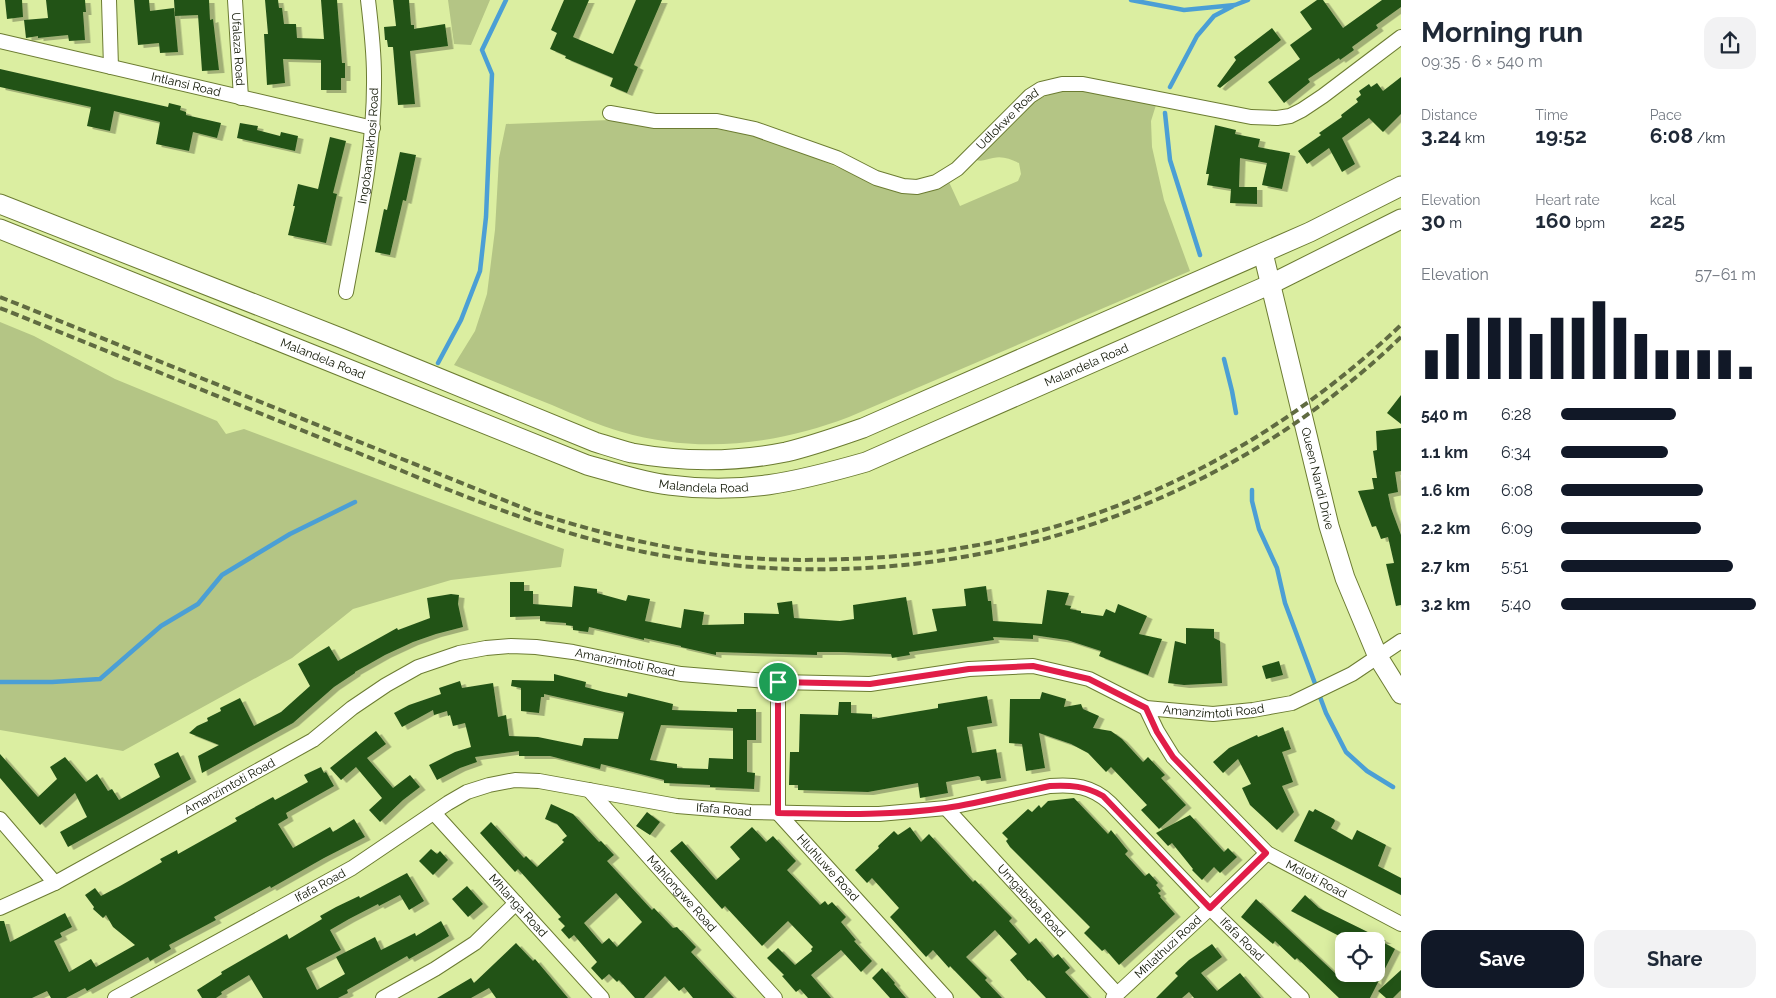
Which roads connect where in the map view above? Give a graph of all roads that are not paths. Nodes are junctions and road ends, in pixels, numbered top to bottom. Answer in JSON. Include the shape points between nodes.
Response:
{"nodes":[{"id":1,"x":110,"y":0,"type":"edge"},
{"id":2,"x":235,"y":0,"type":"edge"},
{"id":3,"x":368,"y":0,"type":"edge"},
{"id":4,"x":1401,"y":37,"type":"edge"},
{"id":5,"x":0,"y":41,"type":"edge"},
{"id":6,"x":111,"y":67,"type":"junction"},
{"id":7,"x":241,"y":98,"type":"junction"},
{"id":8,"x":610,"y":113,"type":"dead end"},
{"id":9,"x":372,"y":128,"type":"junction"},
{"id":10,"x":1401,"y":186,"type":"edge"},
{"id":11,"x":0,"y":204,"type":"edge"},
{"id":12,"x":1401,"y":219,"type":"edge"},
{"id":13,"x":0,"y":228,"type":"edge"},
{"id":14,"x":1263,"y":253,"type":"junction"},
{"id":15,"x":1271,"y":284,"type":"junction"},
{"id":16,"x":346,"y":292,"type":"dead end"},
{"id":17,"x":1401,"y":641,"type":"edge"},
{"id":18,"x":1378,"y":658,"type":"junction"},
{"id":19,"x":778,"y":682,"type":"junction"},
{"id":20,"x":1401,"y":694,"type":"edge"},
{"id":21,"x":1146,"y":708,"type":"junction"},
{"id":22,"x":589,"y":790,"type":"junction"},
{"id":23,"x":946,"y":808,"type":"junction"},
{"id":24,"x":434,"y":813,"type":"junction"},
{"id":25,"x":778,"y":813,"type":"junction"},
{"id":26,"x":0,"y":819,"type":"edge"},
{"id":27,"x":1266,"y":853,"type":"junction"},
{"id":28,"x":55,"y":883,"type":"junction"},
{"id":29,"x":516,"y":903,"type":"junction"},
{"id":30,"x":0,"y":908,"type":"edge"},
{"id":31,"x":1210,"y":908,"type":"junction"},
{"id":32,"x":1401,"y":924,"type":"edge"},
{"id":33,"x":1115,"y":996,"type":"edge"},
{"id":34,"x":115,"y":998,"type":"edge"},
{"id":35,"x":383,"y":998,"type":"edge"},
{"id":36,"x":602,"y":998,"type":"edge"},
{"id":37,"x":774,"y":998,"type":"edge"},
{"id":38,"x":946,"y":998,"type":"edge"},
{"id":39,"x":1301,"y":998,"type":"edge"}],
"edges":[{"from":1,"to":6,"type":"street"},
{"from":2,"to":7,"type":"street","name":"Ufalaza Road"},
{"from":3,"to":9,"type":"street","name":"Ingobamakhosi Road","via":[[374,75]]},
{"from":4,"to":8,"type":"street","name":"Udlokwe Road","via":[[1323,96],[1290,116],[1277,118],[1252,117],[1083,84],[1041,89],[1003,120],[957,168],[936,182],[917,187],[876,178],[837,158],[755,129],[718,120],[655,120]]},
{"from":5,"to":6,"type":"street","name":"Intlansi Road"},
{"from":6,"to":7,"type":"street","name":"Intlansi Road"},
{"from":7,"to":9,"type":"street","name":"Intlansi Road"},
{"from":9,"to":16,"type":"street","name":"Ingobamakhosi Road"},
{"from":10,"to":14,"type":"main road","name":"Malandela Road"},
{"from":11,"to":14,"type":"main road","name":"Malandela Road","via":[[595,442],[632,453],[701,459],[785,452],[863,428]]},
{"from":12,"to":15,"type":"main road","name":"Malandela Road"},
{"from":13,"to":15,"type":"main road","name":"Malandela Road","via":[[587,464],[668,485],[705,489],[770,486],[866,462]]},
{"from":14,"to":15,"type":"main road","name":"Queen Nandi Drive"},
{"from":15,"to":18,"type":"main road","name":"Queen Nandi Drive","via":[[1329,526],[1345,578]]},
{"from":17,"to":18,"type":"street"},
{"from":18,"to":20,"type":"main road","name":"Queen Nandi Drive"},
{"from":18,"to":21,"type":"street","name":"Amanzimtoti Road","via":[[1292,703],[1213,714]]},
{"from":19,"to":21,"type":"street","name":"Amanzimtoti Road","via":[[870,684],[969,669],[1033,666],[1089,679]]},
{"from":19,"to":25,"type":"street"},
{"from":19,"to":28,"type":"street","name":"Amanzimtoti Road","via":[[681,674],[536,647],[511,646],[459,653],[418,667],[386,685],[313,740]]},
{"from":21,"to":27,"type":"street","name":"Mdloti Road","via":[[1173,757]]},
{"from":22,"to":24,"type":"street","name":"Ifafa Road","via":[[515,780],[467,792]]},
{"from":22,"to":25,"type":"street","name":"Ifafa Road","via":[[676,806]]},
{"from":22,"to":37,"type":"street","name":"Mahlongwe Road"},
{"from":23,"to":25,"type":"street","name":"Ifafa Road","via":[[879,814]]},
{"from":23,"to":31,"type":"street","name":"Ifafa Road","via":[[1050,786],[1067,785],[1093,790],[1110,803]]},
{"from":23,"to":33,"type":"street","name":"Umgababa Road"},
{"from":24,"to":29,"type":"street","name":"Mhlanga Road"},
{"from":24,"to":34,"type":"street","name":"Ifafa Road","via":[[352,868]]},
{"from":25,"to":38,"type":"street","name":"Hluhluwe Road"},
{"from":26,"to":28,"type":"street"},
{"from":27,"to":31,"type":"street","name":"Mhlathuzi Road"},
{"from":27,"to":32,"type":"street","name":"Mdloti Road"},
{"from":28,"to":30,"type":"street","name":"Amanzimtoti Road"},
{"from":29,"to":35,"type":"street","via":[[475,943]]},
{"from":29,"to":36,"type":"street","name":"Mhlanga Road"},
{"from":31,"to":33,"type":"street","name":"Mhlathuzi Road"},
{"from":31,"to":39,"type":"street","name":"Ifafa Road"}]}
